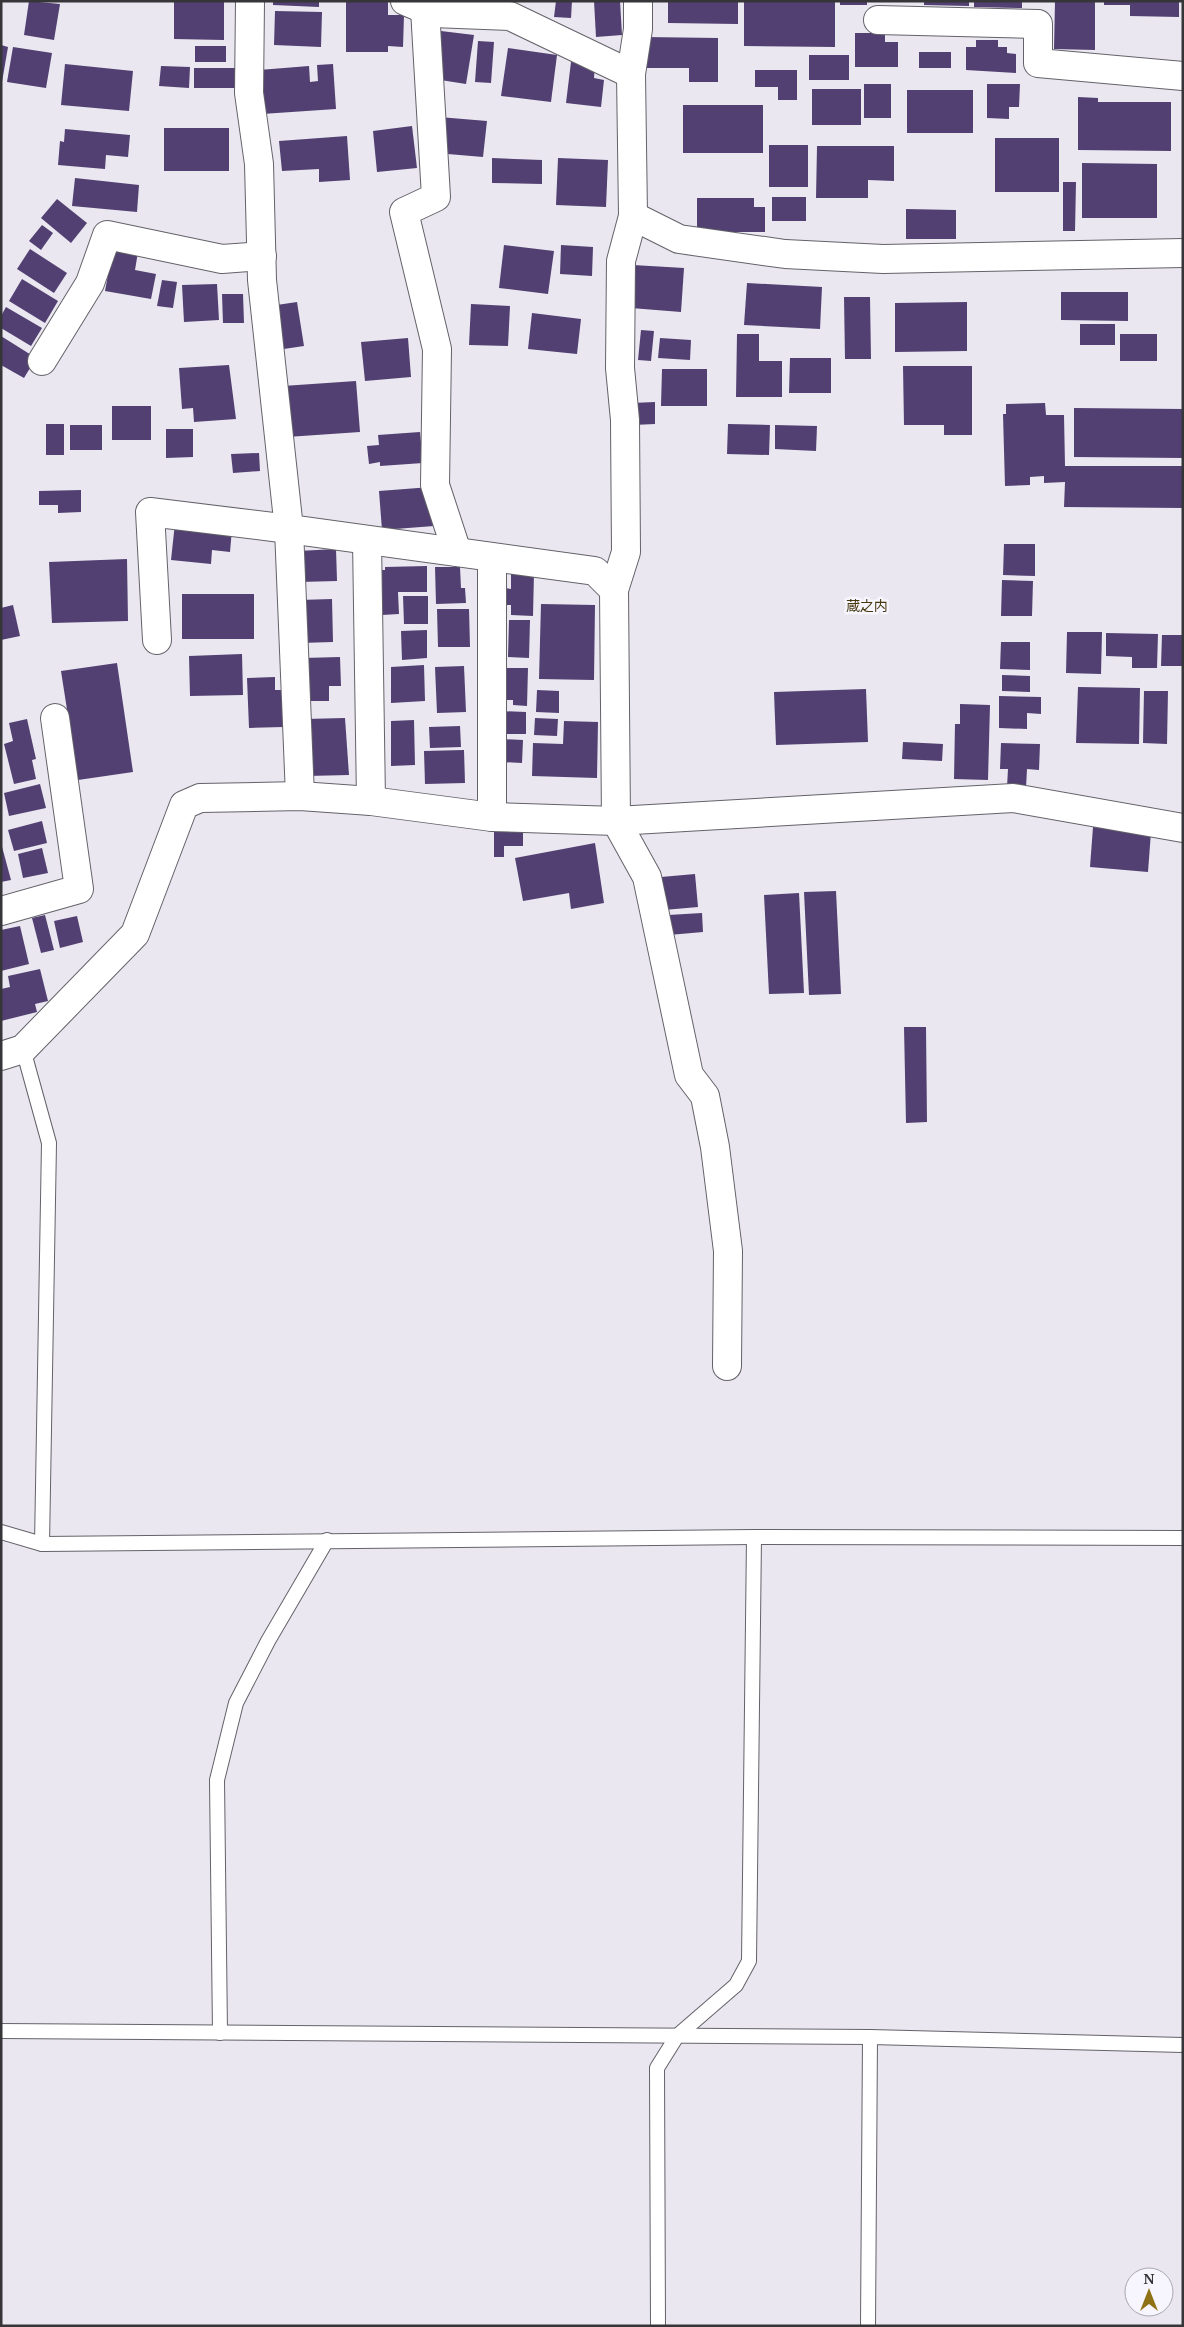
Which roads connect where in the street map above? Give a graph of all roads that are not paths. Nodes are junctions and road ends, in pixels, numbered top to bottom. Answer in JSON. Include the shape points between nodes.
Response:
{"nodes":[{"id":1,"x":250,"y":1,"type":"edge"},
{"id":2,"x":638,"y":1,"type":"edge"},
{"id":3,"x":415,"y":5,"type":"edge"},
{"id":4,"x":499,"y":8,"type":"edge"},
{"id":5,"x":878,"y":20,"type":"dead end"},
{"id":6,"x":630,"y":74,"type":"junction"},
{"id":7,"x":1183,"y":76,"type":"edge"},
{"id":8,"x":633,"y":216,"type":"junction"},
{"id":9,"x":1183,"y":254,"type":"edge"},
{"id":10,"x":262,"y":256,"type":"junction"},
{"id":11,"x":42,"y":361,"type":"dead end"},
{"id":12,"x":289,"y":528,"type":"junction"},
{"id":13,"x":368,"y":540,"type":"junction"},
{"id":14,"x":457,"y":552,"type":"junction"},
{"id":15,"x":492,"y":558,"type":"junction"},
{"id":16,"x":614,"y":590,"type":"junction"},
{"id":17,"x":157,"y":640,"type":"dead end"},
{"id":18,"x":55,"y":718,"type":"dead end"},
{"id":19,"x":300,"y":796,"type":"junction"},
{"id":20,"x":371,"y":801,"type":"junction"},
{"id":21,"x":492,"y":817,"type":"junction"},
{"id":22,"x":616,"y":822,"type":"junction"},
{"id":23,"x":1183,"y":828,"type":"edge"},
{"id":24,"x":1,"y":912,"type":"edge"},
{"id":25,"x":12,"y":1053,"type":"edge"},
{"id":26,"x":726,"y":1366,"type":"dead end"},
{"id":27,"x":1,"y":1532,"type":"edge"},
{"id":28,"x":754,"y":1537,"type":"junction"},
{"id":29,"x":1183,"y":1538,"type":"edge"},
{"id":30,"x":327,"y":1540,"type":"junction"},
{"id":31,"x":42,"y":1544,"type":"junction"},
{"id":32,"x":1,"y":2031,"type":"edge"},
{"id":33,"x":220,"y":2033,"type":"junction"},
{"id":34,"x":677,"y":2036,"type":"junction"},
{"id":35,"x":870,"y":2037,"type":"junction"},
{"id":36,"x":1183,"y":2045,"type":"edge"},
{"id":37,"x":658,"y":2326,"type":"edge"},
{"id":38,"x":868,"y":2326,"type":"edge"}],
"edges":[{"from":1,"to":10,"type":"street","via":[[249,93],[258,164]]},
{"from":2,"to":6,"type":"street","via":[[638,28]]},
{"from":3,"to":4,"type":"street","via":[[433,13]]},
{"from":3,"to":14,"type":"street","via":[[436,197],[404,212],[437,349],[435,485]]},
{"from":4,"to":6,"type":"street"},
{"from":5,"to":7,"type":"street","via":[[1038,24],[1038,63]]},
{"from":6,"to":8,"type":"street"},
{"from":8,"to":9,"type":"street","via":[[679,239],[785,254],[883,259]]},
{"from":8,"to":16,"type":"street","via":[[621,260],[620,368],[625,420],[626,552]]},
{"from":10,"to":11,"type":"street","via":[[222,259],[107,235],[90,283]]},
{"from":10,"to":12,"type":"street"},
{"from":12,"to":13,"type":"street"},
{"from":12,"to":17,"type":"street","via":[[150,512]]},
{"from":12,"to":19,"type":"street"},
{"from":13,"to":14,"type":"street"},
{"from":13,"to":20,"type":"street"},
{"from":14,"to":15,"type":"street"},
{"from":15,"to":16,"type":"street","via":[[594,572]]},
{"from":15,"to":21,"type":"street"},
{"from":16,"to":22,"type":"street"},
{"from":18,"to":24,"type":"street","via":[[78,889]]},
{"from":19,"to":20,"type":"street"},
{"from":19,"to":25,"type":"street","via":[[200,798],[184,805],[135,934]]},
{"from":20,"to":21,"type":"street"},
{"from":21,"to":22,"type":"street"},
{"from":22,"to":23,"type":"street","via":[[1013,798]]},
{"from":22,"to":26,"type":"street","via":[[647,877],[689,1075],[705,1096],[716,1147],[728,1251]]},
{"from":25,"to":31,"type":"lane","via":[[49,1143]]},
{"from":27,"to":31,"type":"lane"},
{"from":28,"to":29,"type":"lane"},
{"from":28,"to":30,"type":"lane"},
{"from":28,"to":34,"type":"lane","via":[[749,1961],[736,1984]]},
{"from":30,"to":31,"type":"lane"},
{"from":30,"to":33,"type":"lane","via":[[236,1703],[217,1780]]},
{"from":32,"to":33,"type":"lane"},
{"from":33,"to":34,"type":"lane"},
{"from":34,"to":35,"type":"lane"},
{"from":34,"to":37,"type":"lane","via":[[657,2068]]},
{"from":35,"to":36,"type":"lane"},
{"from":35,"to":38,"type":"lane"}]}
